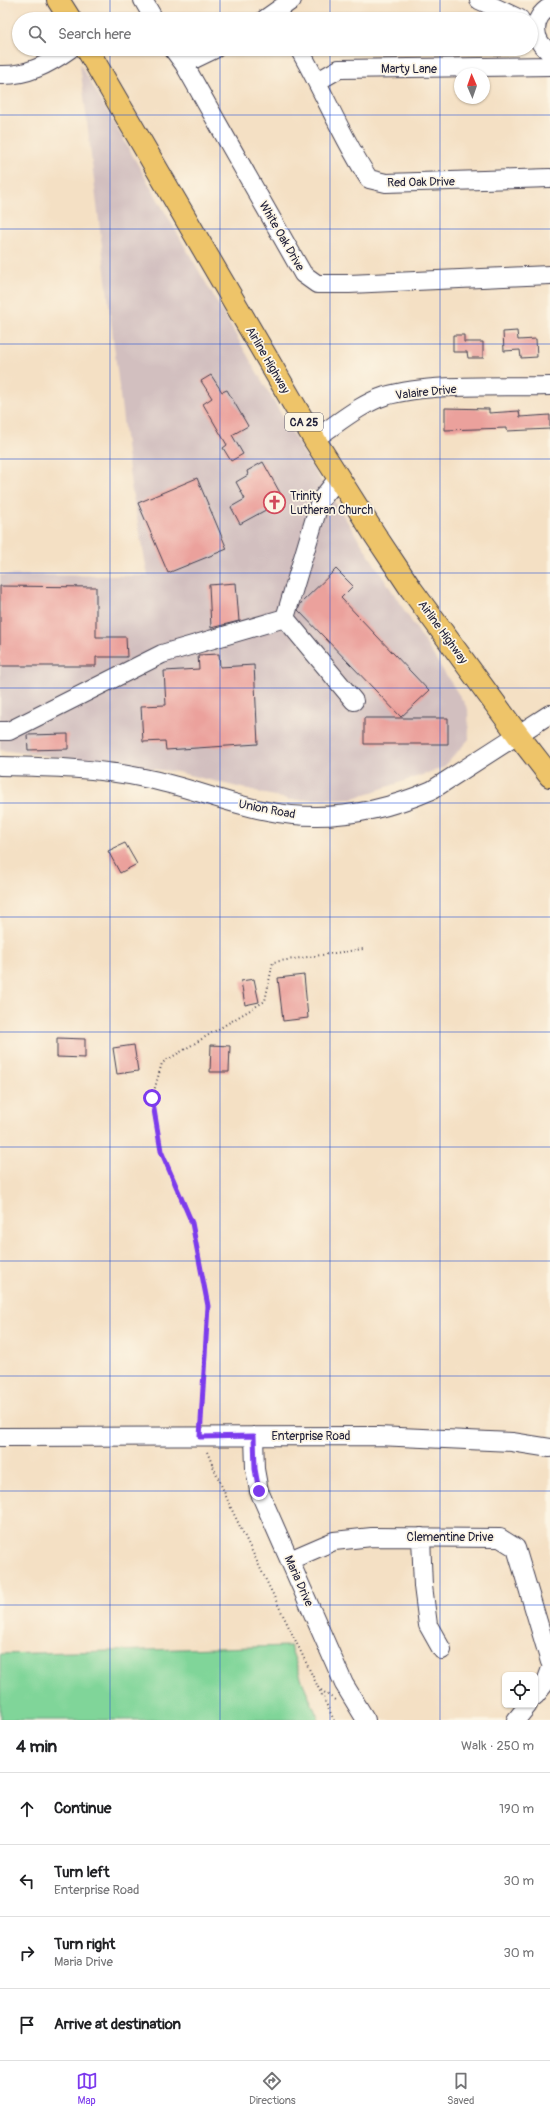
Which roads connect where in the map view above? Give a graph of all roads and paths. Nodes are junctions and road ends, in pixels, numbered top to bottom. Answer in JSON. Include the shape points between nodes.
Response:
{"nodes":[{"id":1,"x":58,"y":0,"type":"edge"},
{"id":2,"x":143,"y":0,"type":"edge"},
{"id":3,"x":292,"y":0,"type":"edge"},
{"id":4,"x":479,"y":0,"type":"edge"},
{"id":5,"x":550,"y":8,"type":"edge"},
{"id":6,"x":66,"y":12,"type":"edge"},
{"id":7,"x":150,"y":12,"type":"edge"},
{"id":8,"x":273,"y":12,"type":"edge"},
{"id":9,"x":506,"y":12,"type":"edge"},
{"id":10,"x":538,"y":17,"type":"edge"},
{"id":11,"x":538,"y":40,"type":"edge"},
{"id":12,"x":550,"y":52,"type":"edge"},
{"id":13,"x":60,"y":56,"type":"edge"},
{"id":14,"x":91,"y":56,"type":"edge"},
{"id":15,"x":178,"y":56,"type":"edge"},
{"id":16,"x":201,"y":56,"type":"edge"},
{"id":17,"x":303,"y":56,"type":"edge"},
{"id":18,"x":184,"y":64,"type":"junction"},
{"id":19,"x":550,"y":66,"type":"edge"},
{"id":20,"x":0,"y":75,"type":"edge"},
{"id":21,"x":318,"y":81,"type":"junction"},
{"id":22,"x":550,"y":178,"type":"edge"},
{"id":23,"x":550,"y":275,"type":"edge"},
{"id":24,"x":550,"y":386,"type":"edge"},
{"id":25,"x":314,"y":439,"type":"junction"},
{"id":26,"x":339,"y":477,"type":"junction"},
{"id":27,"x":285,"y":618,"type":"junction"},
{"id":28,"x":354,"y":702,"type":"dead end"},
{"id":29,"x":550,"y":714,"type":"edge"},
{"id":30,"x":0,"y":731,"type":"edge"},
{"id":31,"x":518,"y":735,"type":"junction"},
{"id":32,"x":0,"y":766,"type":"edge"},
{"id":33,"x":550,"y":776,"type":"edge"},
{"id":34,"x":363,"y":948,"type":"dead end"},
{"id":35,"x":254,"y":1436,"type":"junction"},
{"id":36,"x":0,"y":1437,"type":"edge"},
{"id":37,"x":200,"y":1437,"type":"junction"},
{"id":38,"x":550,"y":1448,"type":"edge"},
{"id":39,"x":421,"y":1537,"type":"junction"},
{"id":40,"x":290,"y":1560,"type":"junction"},
{"id":41,"x":442,"y":1650,"type":"dead end"},
{"id":42,"x":550,"y":1662,"type":"edge"},
{"id":43,"x":550,"y":1671,"type":"edge"},
{"id":44,"x":538,"y":1692,"type":"edge"},
{"id":45,"x":526,"y":1708,"type":"edge"},
{"id":46,"x":334,"y":1720,"type":"edge"},
{"id":47,"x":366,"y":1720,"type":"edge"},
{"id":48,"x":516,"y":1720,"type":"edge"}],
"edges":[{"from":1,"to":6,"type":"main road"},
{"from":2,"to":7,"type":"street"},
{"from":3,"to":8,"type":"street"},
{"from":4,"to":9,"type":"street"},
{"from":5,"to":10,"type":"street"},
{"from":11,"to":12,"type":"street"},
{"from":13,"to":20,"type":"street","via":[[30,71]]},
{"from":14,"to":25,"type":"main road","name":"Airline Highway","number":"CA 25"},
{"from":15,"to":18,"type":"street","name":"White Oak Drive"},
{"from":16,"to":18,"type":"street"},
{"from":17,"to":21,"type":"street","name":"Red Oak Drive"},
{"from":18,"to":23,"type":"street","name":"White Oak Drive","via":[[303,274],[317,284]]},
{"from":19,"to":21,"type":"street","name":"Marty Lane","via":[[339,69]]},
{"from":21,"to":22,"type":"street","name":"Red Oak Drive","via":[[356,159],[369,179],[386,183]]},
{"from":24,"to":25,"type":"street","name":"Valaire Drive","via":[[449,388],[385,396],[371,402]]},
{"from":25,"to":26,"type":"main road","name":"Airline Highway","number":"CA 25"},
{"from":26,"to":27,"type":"street","via":[[320,501]]},
{"from":26,"to":31,"type":"main road","name":"Airline Highway","number":"CA 25","via":[[411,589]]},
{"from":27,"to":28,"type":"street"},
{"from":27,"to":30,"type":"street","via":[[162,654],[9,731]]},
{"from":29,"to":31,"type":"street","name":"Union Road"},
{"from":31,"to":32,"type":"street","name":"Union Road","via":[[432,790],[374,810],[338,816],[287,815],[265,811],[120,773]]},
{"from":31,"to":33,"type":"main road","name":"Airline Highway","number":"CA 25"},
{"from":34,"to":37,"type":"path","via":[[273,962],[265,1001],[162,1063],[152,1098],[161,1151],[192,1223],[208,1306]]},
{"from":35,"to":37,"type":"street","name":"Enterprise Road"},
{"from":35,"to":38,"type":"street","name":"Enterprise Road","via":[[421,1437],[512,1442]]},
{"from":35,"to":40,"type":"street","name":"Maria Drive","via":[[259,1491]]},
{"from":36,"to":37,"type":"street","name":"Enterprise Road"},
{"from":37,"to":46,"type":"path"},
{"from":39,"to":40,"type":"street","name":"Clementine Drive","via":[[372,1537],[334,1542]]},
{"from":39,"to":41,"type":"street","via":[[428,1625]]},
{"from":39,"to":42,"type":"street","name":"Clementine Drive","via":[[500,1538],[516,1548]]},
{"from":40,"to":47,"type":"street","name":"Maria Drive","via":[[344,1684]]},
{"from":43,"to":44,"type":"street"},
{"from":45,"to":48,"type":"street"}]}
